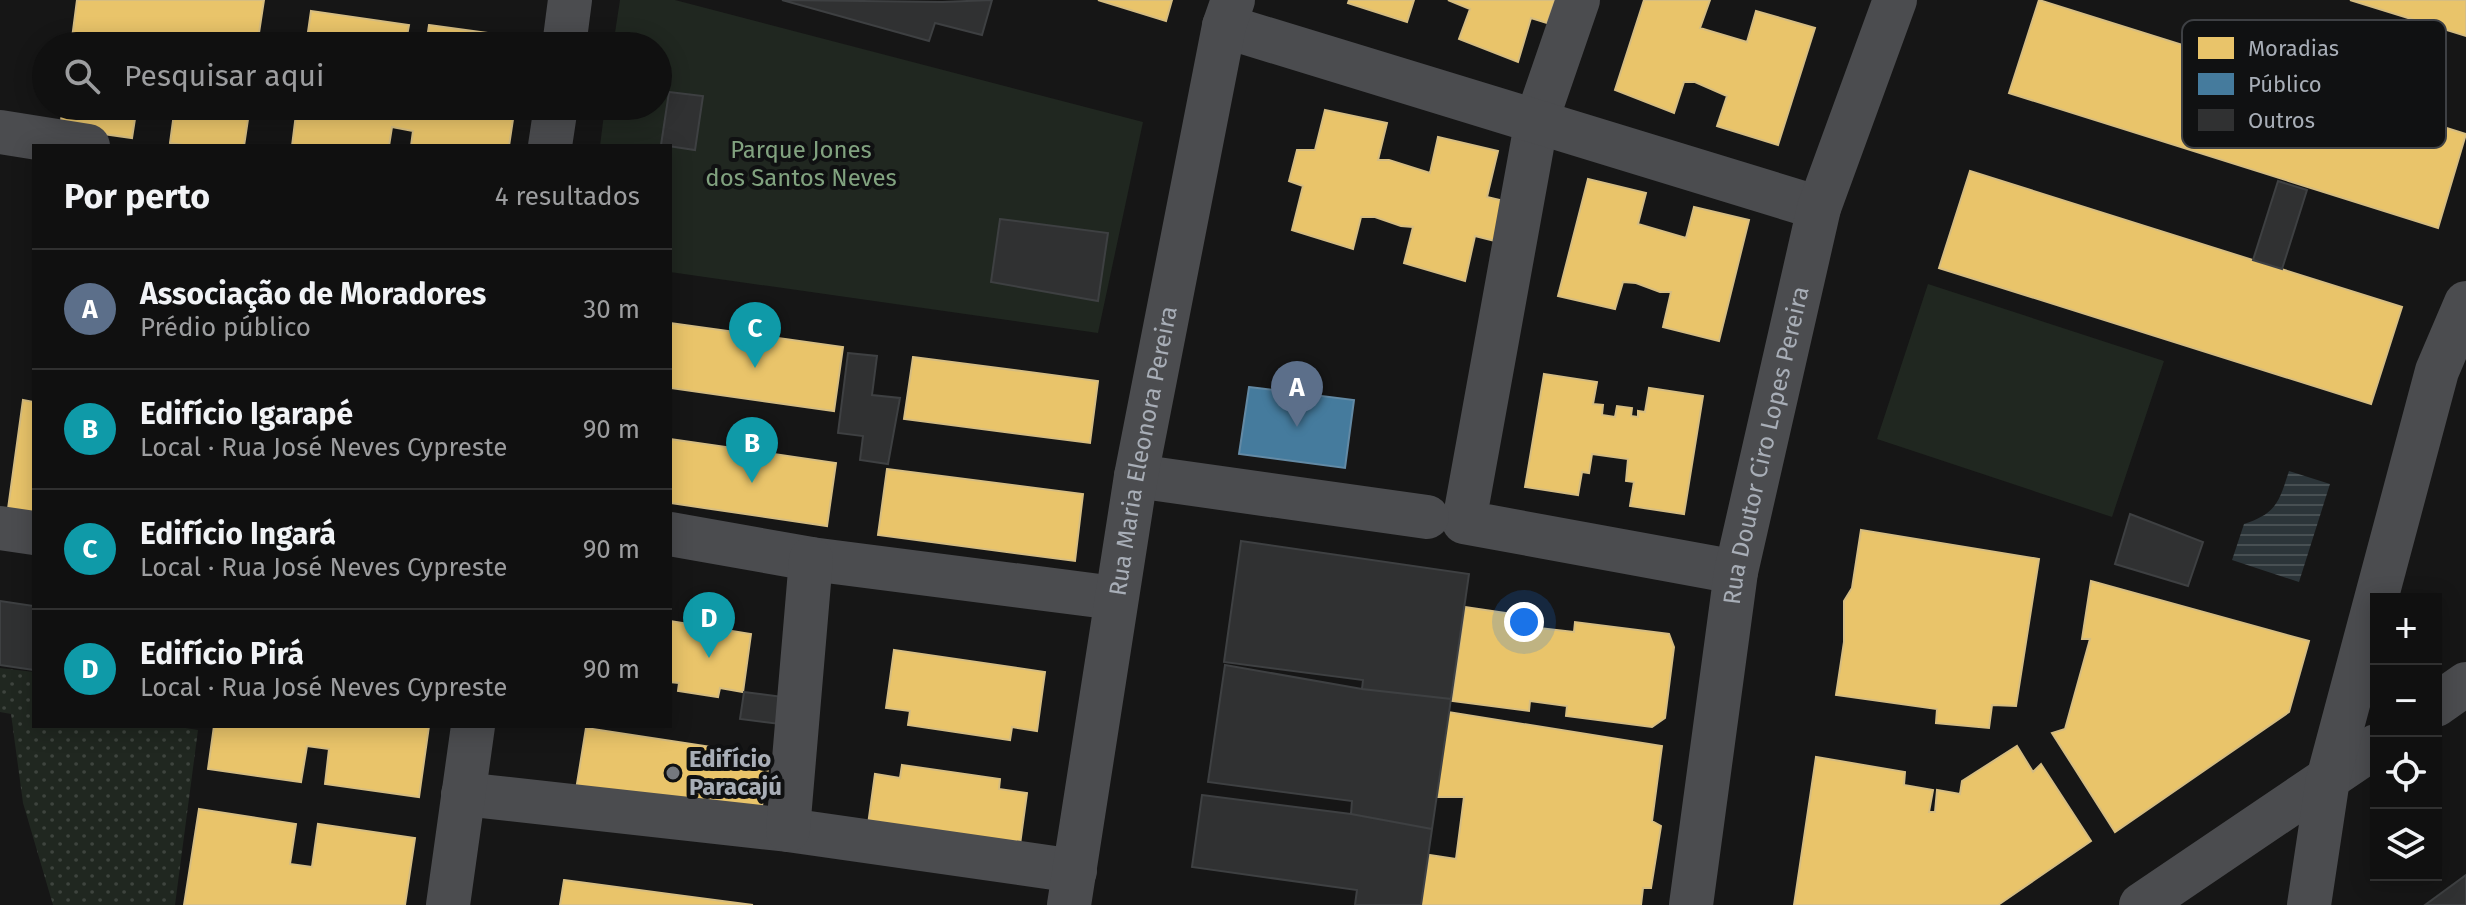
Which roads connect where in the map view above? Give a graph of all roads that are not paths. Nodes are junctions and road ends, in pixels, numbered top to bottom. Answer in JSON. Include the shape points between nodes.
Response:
{"nodes":[{"id":1,"x":570,"y":0,"type":"edge"},
{"id":2,"x":1578,"y":0,"type":"edge"},
{"id":3,"x":1895,"y":0,"type":"edge"},
{"id":4,"x":1229,"y":13,"type":"edge"},
{"id":5,"x":566,"y":32,"type":"edge"},
{"id":6,"x":1537,"y":119,"type":"junction"},
{"id":7,"x":554,"y":120,"type":"edge"},
{"id":8,"x":0,"y":132,"type":"edge"},
{"id":9,"x":75,"y":144,"type":"edge"},
{"id":10,"x":550,"y":144,"type":"edge"},
{"id":11,"x":1819,"y":208,"type":"junction"},
{"id":12,"x":2466,"y":303,"type":"edge"},
{"id":13,"x":1136,"y":476,"type":"junction"},
{"id":14,"x":1427,"y":517,"type":"dead end"},
{"id":15,"x":0,"y":528,"type":"edge"},
{"id":16,"x":32,"y":533,"type":"edge"},
{"id":17,"x":672,"y":534,"type":"edge"},
{"id":18,"x":811,"y":559,"type":"junction"},
{"id":19,"x":1736,"y":572,"type":"junction"},
{"id":20,"x":1115,"y":598,"type":"junction"},
{"id":21,"x":2466,"y":684,"type":"edge"},
{"id":22,"x":2442,"y":701,"type":"edge"},
{"id":23,"x":473,"y":728,"type":"edge"},
{"id":24,"x":2370,"y":750,"type":"edge"},
{"id":25,"x":2328,"y":779,"type":"junction"},
{"id":26,"x":463,"y":794,"type":"junction"},
{"id":27,"x":788,"y":830,"type":"junction"},
{"id":28,"x":1072,"y":888,"type":"edge"},
{"id":29,"x":448,"y":905,"type":"edge"},
{"id":30,"x":1691,"y":905,"type":"edge"},
{"id":31,"x":2141,"y":905,"type":"edge"},
{"id":32,"x":2309,"y":905,"type":"edge"}],
"edges":[{"from":1,"to":5,"type":"street"},
{"from":2,"to":6,"type":"street"},
{"from":3,"to":11,"type":"street","name":"Rua Doutor Ciro Lopes Pereira"},
{"from":4,"to":6,"type":"street"},
{"from":4,"to":13,"type":"street","name":"Rua Maria Eleonora Pereira"},
{"from":6,"to":11,"type":"street"},
{"from":6,"to":19,"type":"street","via":[[1464,522]]},
{"from":7,"to":10,"type":"street"},
{"from":8,"to":9,"type":"street"},
{"from":11,"to":19,"type":"street","name":"Rua Doutor Ciro Lopes Pereira"},
{"from":12,"to":25,"type":"street","via":[[2437,371]]},
{"from":13,"to":14,"type":"street"},
{"from":13,"to":20,"type":"street","name":"Rua Maria Eleonora Pereira"},
{"from":15,"to":16,"type":"street"},
{"from":17,"to":18,"type":"street"},
{"from":18,"to":20,"type":"street"},
{"from":18,"to":27,"type":"street"},
{"from":19,"to":30,"type":"street","name":"Rua Doutor Ciro Lopes Pereira"},
{"from":20,"to":28,"type":"street","name":"Rua Maria Eleonora Pereira"},
{"from":21,"to":22,"type":"street"},
{"from":23,"to":26,"type":"street"},
{"from":24,"to":25,"type":"street"},
{"from":25,"to":31,"type":"street"},
{"from":25,"to":32,"type":"street"},
{"from":26,"to":27,"type":"street"},
{"from":26,"to":29,"type":"street"},
{"from":27,"to":28,"type":"street"}]}
